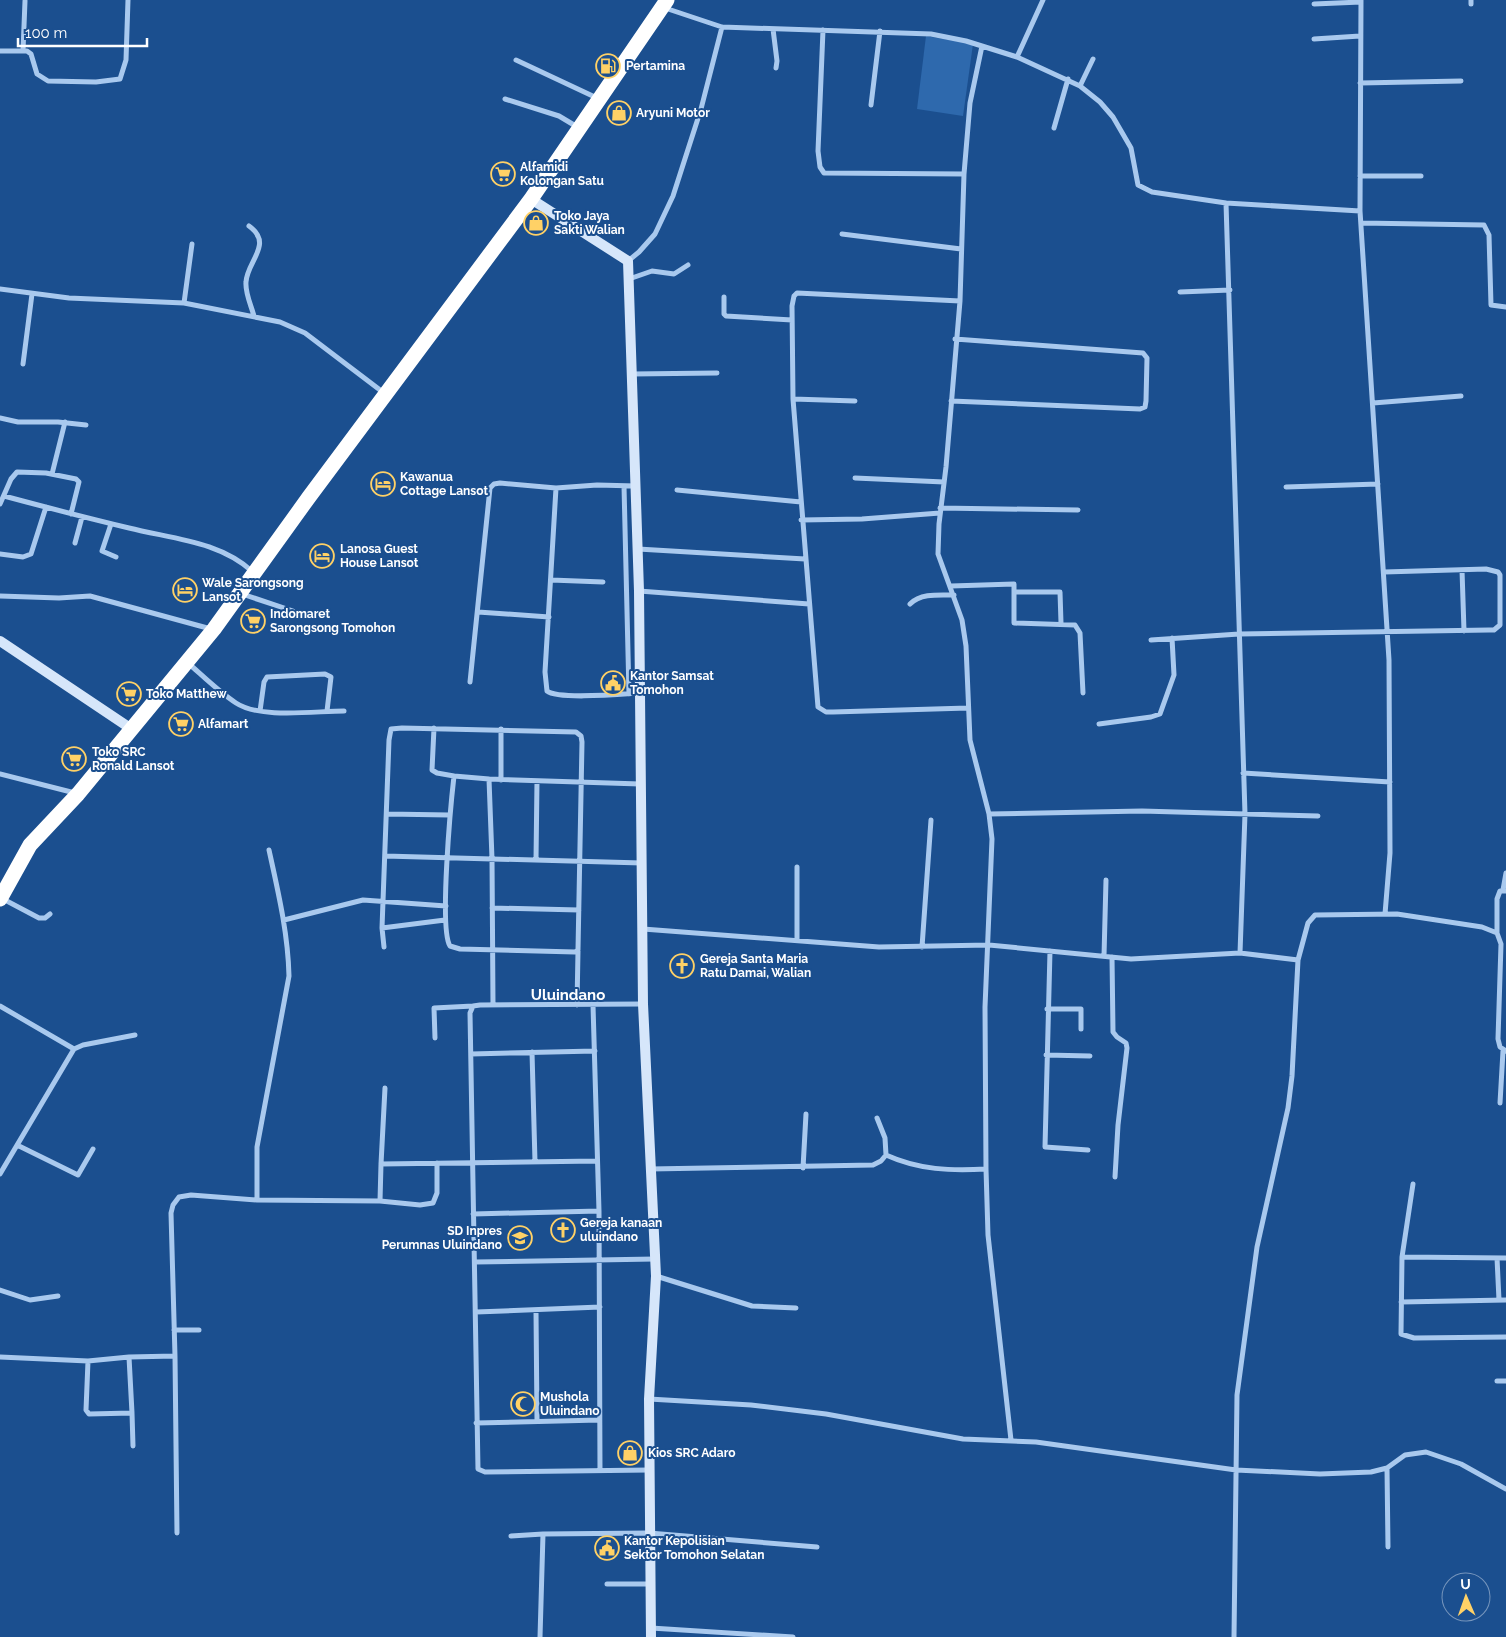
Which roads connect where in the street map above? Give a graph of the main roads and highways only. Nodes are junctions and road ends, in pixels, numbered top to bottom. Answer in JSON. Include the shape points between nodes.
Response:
{"nodes":[{"id":1,"x":664,"y":3,"type":"edge"},
{"id":2,"x":0,"y":899,"type":"edge"}],
"edges":[{"from":1,"to":2,"type":"highway","via":[[531,199],[214,629],[133,730],[30,845]]}]}
